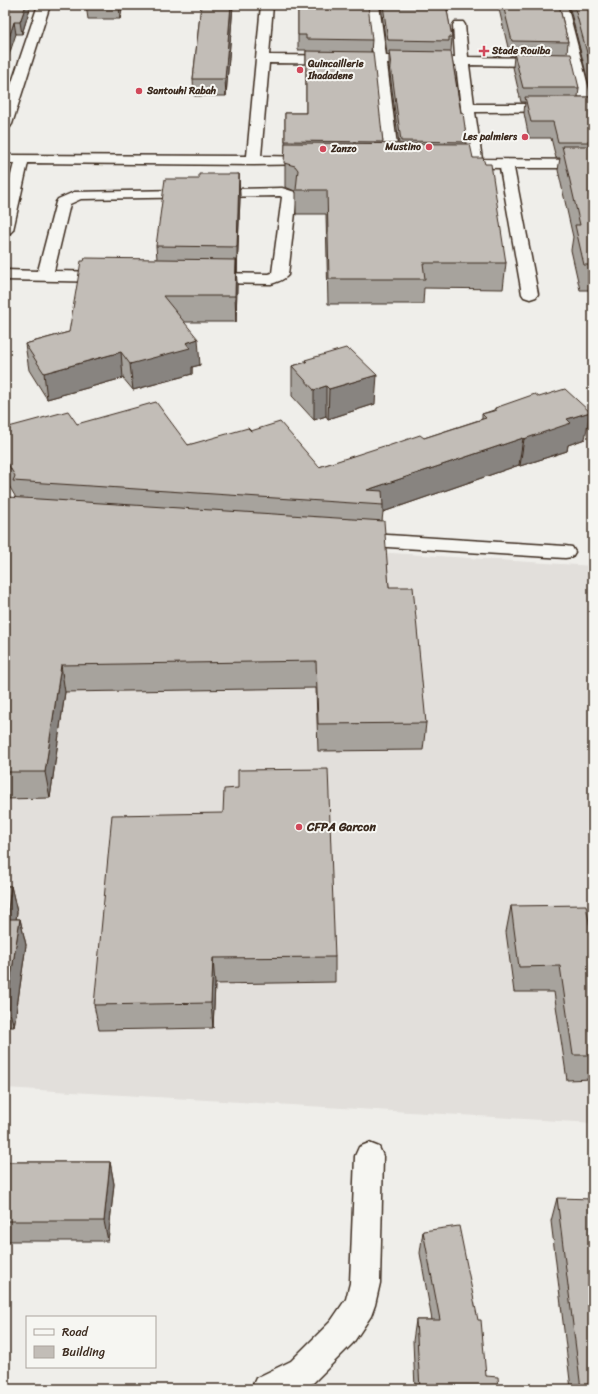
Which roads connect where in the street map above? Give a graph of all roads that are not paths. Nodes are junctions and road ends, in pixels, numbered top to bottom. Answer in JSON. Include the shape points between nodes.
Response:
{"nodes":[{"id":1,"x":44,"y":5,"type":"edge"},
{"id":2,"x":268,"y":5,"type":"edge"},
{"id":3,"x":373,"y":5,"type":"edge"},
{"id":4,"x":562,"y":5,"type":"edge"},
{"id":5,"x":458,"y":25,"type":"dead end"},
{"id":6,"x":263,"y":59,"type":"junction"},
{"id":7,"x":379,"y":60,"type":"junction"},
{"id":8,"x":462,"y":61,"type":"junction"},
{"id":9,"x":577,"y":68,"type":"junction"},
{"id":10,"x":593,"y":73,"type":"edge"},
{"id":11,"x":468,"y":108,"type":"junction"},
{"id":12,"x":5,"y":124,"type":"edge"},
{"id":13,"x":5,"y":159,"type":"edge"},
{"id":14,"x":22,"y":159,"type":"junction"},
{"id":15,"x":254,"y":161,"type":"junction"},
{"id":16,"x":331,"y":162,"type":"edge"},
{"id":17,"x":377,"y":162,"type":"edge"},
{"id":18,"x":392,"y":162,"type":"junction"},
{"id":19,"x":407,"y":162,"type":"edge"},
{"id":20,"x":437,"y":163,"type":"edge"},
{"id":21,"x":475,"y":163,"type":"junction"},
{"id":22,"x":506,"y":163,"type":"junction"},
{"id":23,"x":593,"y":164,"type":"edge"},
{"id":24,"x":5,"y":230,"type":"edge"},
{"id":25,"x":5,"y":275,"type":"edge"},
{"id":26,"x":45,"y":276,"type":"junction"},
{"id":27,"x":123,"y":277,"type":"edge"},
{"id":28,"x":193,"y":278,"type":"edge"},
{"id":29,"x":530,"y":294,"type":"dead end"},
{"id":30,"x":336,"y":537,"type":"edge"},
{"id":31,"x":565,"y":552,"type":"dead end"},
{"id":32,"x":369,"y":1156,"type":"dead end"},
{"id":33,"x":267,"y":1389,"type":"edge"}],
"edges":[{"from":1,"to":12,"type":"street"},
{"from":2,"to":6,"type":"street"},
{"from":3,"to":7,"type":"street"},
{"from":4,"to":9,"type":"street"},
{"from":5,"to":8,"type":"street"},
{"from":6,"to":7,"type":"street"},
{"from":6,"to":15,"type":"street"},
{"from":7,"to":8,"type":"street"},
{"from":7,"to":18,"type":"street"},
{"from":8,"to":9,"type":"street","via":[[557,62]]},
{"from":8,"to":11,"type":"street"},
{"from":9,"to":10,"type":"street"},
{"from":9,"to":11,"type":"street","via":[[587,108]]},
{"from":11,"to":21,"type":"street"},
{"from":13,"to":14,"type":"street"},
{"from":14,"to":15,"type":"street"},
{"from":14,"to":24,"type":"street"},
{"from":15,"to":16,"type":"street"},
{"from":17,"to":18,"type":"street"},
{"from":18,"to":19,"type":"street"},
{"from":20,"to":21,"type":"street"},
{"from":21,"to":22,"type":"street"},
{"from":22,"to":23,"type":"street"},
{"from":22,"to":29,"type":"street"},
{"from":25,"to":26,"type":"street"},
{"from":26,"to":27,"type":"street"},
{"from":26,"to":28,"type":"street","via":[[63,202],[79,195],[282,192],[290,195],[280,275],[271,279]]},
{"from":30,"to":31,"type":"street"},
{"from":32,"to":33,"type":"street","via":[[365,1283],[360,1305],[342,1332],[302,1372]]}]}
